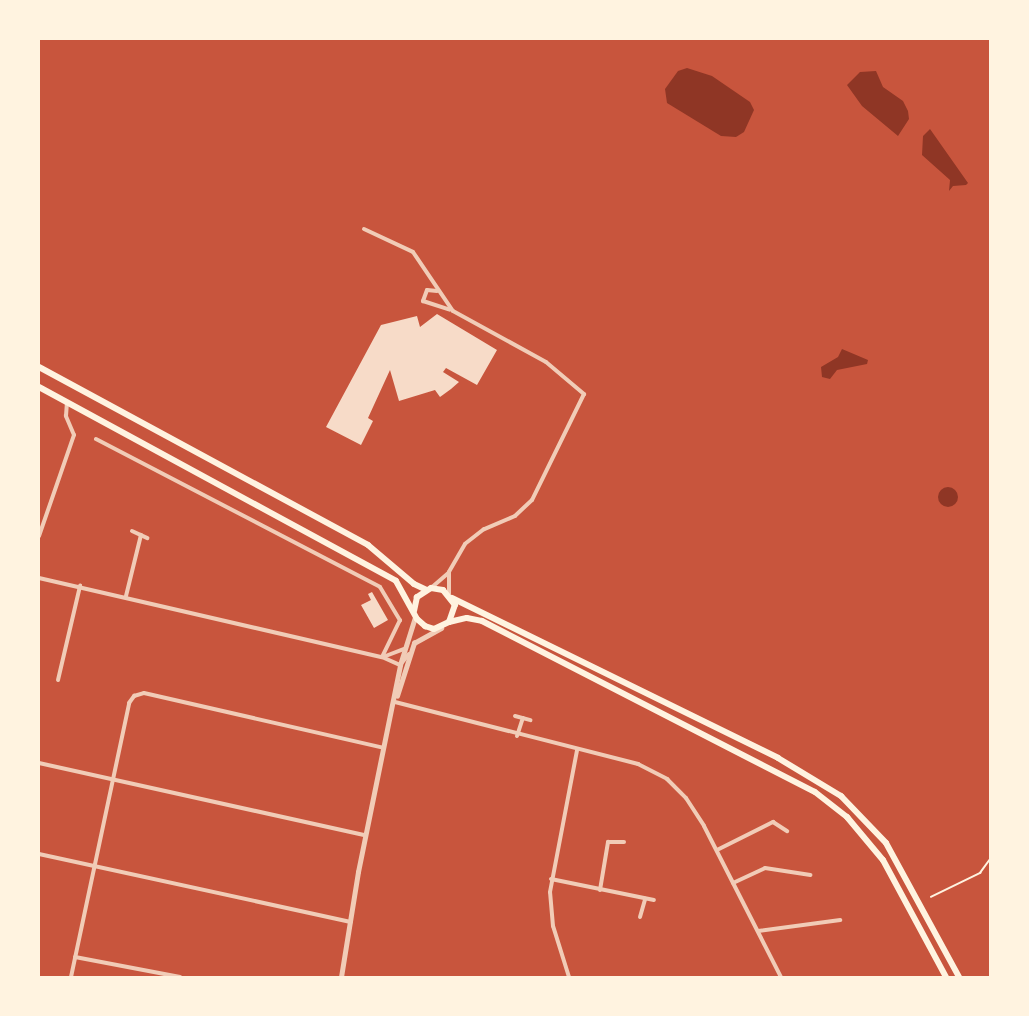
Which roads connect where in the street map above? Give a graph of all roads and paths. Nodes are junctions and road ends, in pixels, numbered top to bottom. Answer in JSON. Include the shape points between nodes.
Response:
{"nodes":[{"id":1,"x":364,"y":229,"type":"dead end"},
{"id":2,"x":438,"y":292,"type":"junction"},
{"id":3,"x":453,"y":311,"type":"junction"},
{"id":4,"x":39,"y":367,"type":"edge"},
{"id":5,"x":39,"y":387,"type":"edge"},
{"id":6,"x":67,"y":402,"type":"junction"},
{"id":7,"x":96,"y":439,"type":"dead end"},
{"id":8,"x":132,"y":531,"type":"dead end"},
{"id":9,"x":141,"y":535,"type":"junction"},
{"id":10,"x":39,"y":536,"type":"edge"},
{"id":11,"x":147,"y":538,"type":"dead end"},
{"id":12,"x":449,"y":572,"type":"junction"},
{"id":13,"x":39,"y":579,"type":"edge"},
{"id":14,"x":80,"y":586,"type":"junction"},
{"id":15,"x":429,"y":589,"type":"junction"},
{"id":16,"x":126,"y":596,"type":"junction"},
{"id":17,"x":451,"y":596,"type":"junction"},
{"id":18,"x":415,"y":613,"type":"junction"},
{"id":19,"x":446,"y":625,"type":"junction"},
{"id":20,"x":407,"y":650,"type":"junction"},
{"id":21,"x":382,"y":657,"type":"junction"},
{"id":22,"x":400,"y":665,"type":"junction"},
{"id":23,"x":58,"y":680,"type":"dead end"},
{"id":24,"x":395,"y":702,"type":"junction"},
{"id":25,"x":515,"y":716,"type":"dead end"},
{"id":26,"x":523,"y":718,"type":"junction"},
{"id":27,"x":530,"y":720,"type":"dead end"},
{"id":28,"x":517,"y":736,"type":"junction"},
{"id":29,"x":384,"y":748,"type":"junction"},
{"id":30,"x":577,"y":750,"type":"junction"},
{"id":31,"x":39,"y":763,"type":"edge"},
{"id":32,"x":112,"y":779,"type":"junction"},
{"id":33,"x":787,"y":831,"type":"dead end"},
{"id":34,"x":365,"y":836,"type":"junction"},
{"id":35,"x":624,"y":842,"type":"dead end"},
{"id":36,"x":717,"y":850,"type":"junction"},
{"id":37,"x":39,"y":854,"type":"edge"},
{"id":38,"x":990,"y":859,"type":"edge"},
{"id":39,"x":95,"y":867,"type":"junction"},
{"id":40,"x":810,"y":875,"type":"dead end"},
{"id":41,"x":551,"y":879,"type":"junction"},
{"id":42,"x":733,"y":883,"type":"junction"},
{"id":43,"x":600,"y":890,"type":"junction"},
{"id":44,"x":931,"y":897,"type":"dead end"},
{"id":45,"x":645,"y":899,"type":"junction"},
{"id":46,"x":654,"y":900,"type":"dead end"},
{"id":47,"x":640,"y":917,"type":"dead end"},
{"id":48,"x":840,"y":920,"type":"dead end"},
{"id":49,"x":351,"y":922,"type":"junction"},
{"id":50,"x":759,"y":931,"type":"junction"},
{"id":51,"x":75,"y":957,"type":"junction"},
{"id":52,"x":70,"y":977,"type":"edge"},
{"id":53,"x":180,"y":977,"type":"edge"},
{"id":54,"x":340,"y":977,"type":"edge"},
{"id":55,"x":569,"y":977,"type":"edge"},
{"id":56,"x":781,"y":977,"type":"edge"},
{"id":57,"x":946,"y":977,"type":"edge"},
{"id":58,"x":959,"y":977,"type":"edge"}],
"edges":[{"from":1,"to":2,"type":"street","via":[[413,252]]},
{"from":2,"to":3,"type":"street"},
{"from":2,"to":3,"type":"street","via":[[427,290],[423,301]]},
{"from":3,"to":12,"type":"street","via":[[546,362],[584,394],[532,500],[515,516],[471,538]]},
{"from":4,"to":15,"type":"main road","via":[[368,545],[414,584]]},
{"from":5,"to":6,"type":"main road"},
{"from":6,"to":10,"type":"street","via":[[66,416],[74,435]]},
{"from":6,"to":18,"type":"main road","via":[[392,578],[405,591]]},
{"from":7,"to":21,"type":"street","via":[[380,587],[400,620]]},
{"from":8,"to":9,"type":"street"},
{"from":9,"to":11,"type":"street"},
{"from":9,"to":16,"type":"street"},
{"from":12,"to":15,"type":"street"},
{"from":12,"to":17,"type":"street"},
{"from":13,"to":14,"type":"street"},
{"from":14,"to":16,"type":"street"},
{"from":14,"to":23,"type":"street"},
{"from":15,"to":17,"type":"main road"},
{"from":15,"to":18,"type":"main road","via":[[417,597]]},
{"from":16,"to":21,"type":"street"},
{"from":17,"to":19,"type":"main road","via":[[455,612]]},
{"from":17,"to":58,"type":"main road","via":[[778,758],[841,796],[886,843]]},
{"from":18,"to":19,"type":"main road","via":[[425,626]]},
{"from":18,"to":20,"type":"street"},
{"from":19,"to":20,"type":"street"},
{"from":19,"to":57,"type":"main road","via":[[467,618],[482,621],[815,792],[860,831],[883,860]]},
{"from":20,"to":21,"type":"street"},
{"from":20,"to":22,"type":"street"},
{"from":20,"to":24,"type":"street"},
{"from":21,"to":22,"type":"street"},
{"from":22,"to":24,"type":"street"},
{"from":24,"to":28,"type":"street"},
{"from":24,"to":29,"type":"street"},
{"from":25,"to":26,"type":"street"},
{"from":26,"to":27,"type":"street"},
{"from":26,"to":28,"type":"street"},
{"from":28,"to":30,"type":"street"},
{"from":29,"to":32,"type":"street","via":[[144,693],[134,696],[129,703]]},
{"from":29,"to":34,"type":"street"},
{"from":30,"to":36,"type":"street","via":[[638,764],[667,779],[686,798]]},
{"from":30,"to":41,"type":"street"},
{"from":31,"to":32,"type":"street"},
{"from":32,"to":34,"type":"street"},
{"from":32,"to":39,"type":"street"},
{"from":33,"to":36,"type":"street","via":[[770,823]]},
{"from":34,"to":49,"type":"street"},
{"from":35,"to":43,"type":"street","via":[[608,842]]},
{"from":36,"to":42,"type":"street"},
{"from":37,"to":39,"type":"street"},
{"from":38,"to":44,"type":"path","via":[[980,873]]},
{"from":39,"to":49,"type":"street"},
{"from":39,"to":51,"type":"street"},
{"from":40,"to":42,"type":"street","via":[[765,868]]},
{"from":41,"to":43,"type":"street"},
{"from":41,"to":55,"type":"street","via":[[553,926]]},
{"from":42,"to":50,"type":"street"},
{"from":43,"to":45,"type":"street"},
{"from":45,"to":46,"type":"street"},
{"from":45,"to":47,"type":"street"},
{"from":48,"to":50,"type":"street"},
{"from":49,"to":54,"type":"street"},
{"from":50,"to":56,"type":"street"},
{"from":51,"to":52,"type":"street"},
{"from":51,"to":53,"type":"street"}]}
